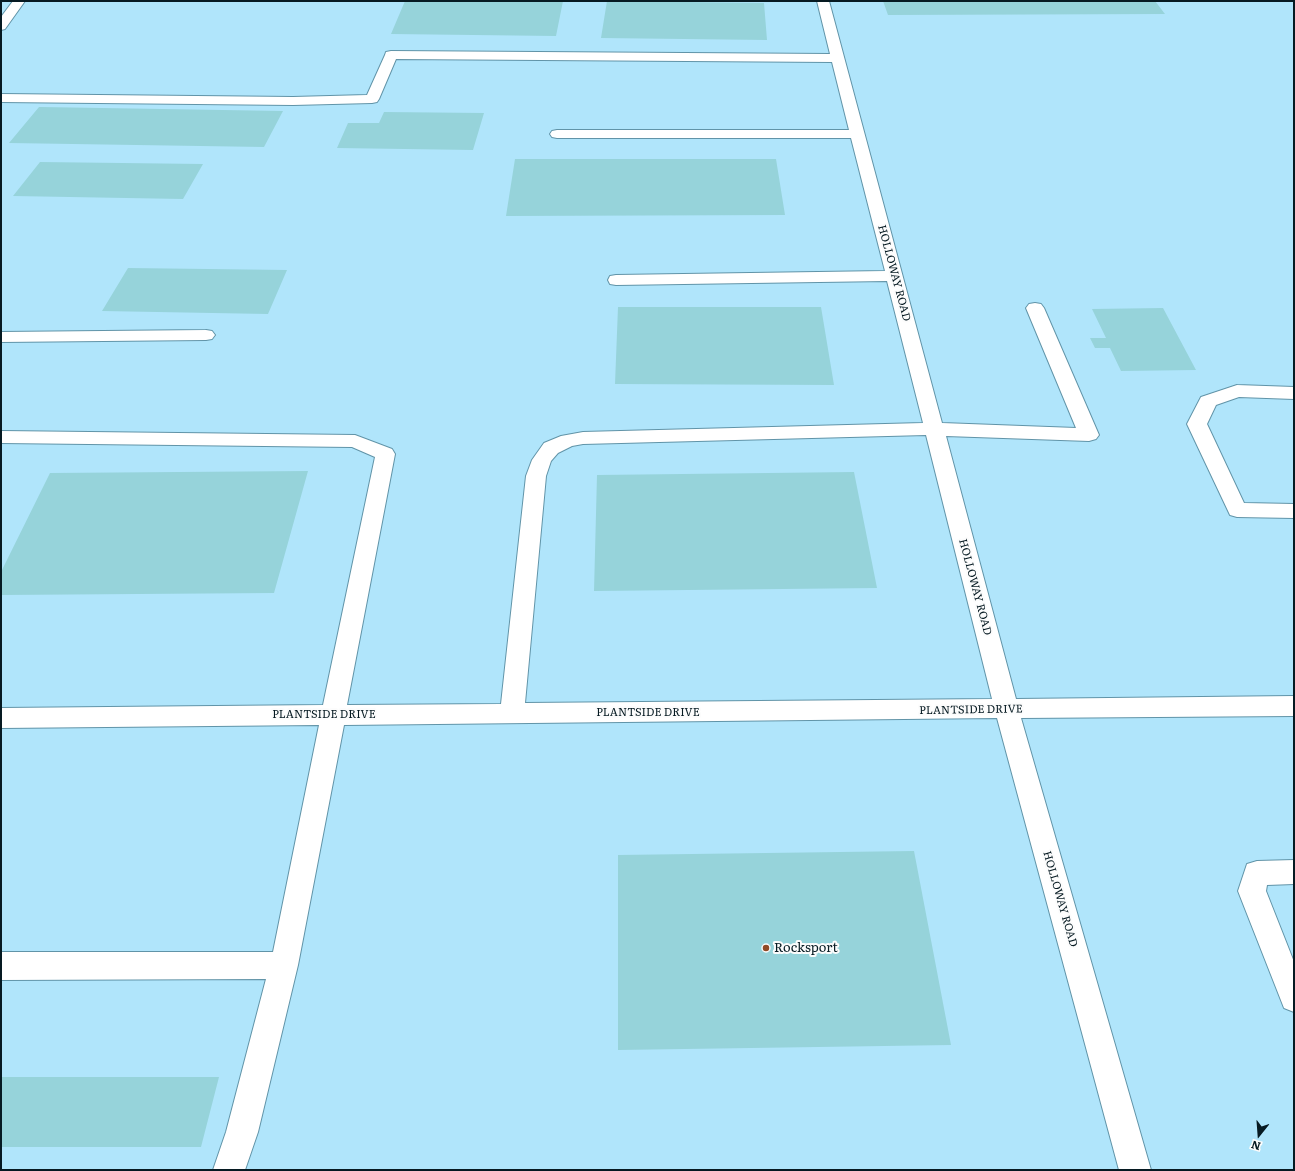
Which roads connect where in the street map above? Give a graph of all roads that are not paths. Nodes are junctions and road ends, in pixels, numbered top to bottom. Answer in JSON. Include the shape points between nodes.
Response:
{"nodes":[{"id":1,"x":19,"y":1,"type":"edge"},
{"id":2,"x":823,"y":1,"type":"edge"},
{"id":3,"x":5,"y":16,"type":"edge"},
{"id":4,"x":1,"y":26,"type":"edge"},
{"id":5,"x":838,"y":58,"type":"junction"},
{"id":6,"x":1,"y":98,"type":"edge"},
{"id":7,"x":557,"y":134,"type":"dead end"},
{"id":8,"x":857,"y":134,"type":"junction"},
{"id":9,"x":894,"y":276,"type":"junction"},
{"id":10,"x":616,"y":280,"type":"dead end"},
{"id":11,"x":1035,"y":308,"type":"dead end"},
{"id":12,"x":206,"y":334,"type":"dead end"},
{"id":13,"x":1,"y":337,"type":"edge"},
{"id":14,"x":1294,"y":393,"type":"edge"},
{"id":15,"x":934,"y":429,"type":"junction"},
{"id":16,"x":1,"y":437,"type":"edge"},
{"id":17,"x":1294,"y":511,"type":"edge"},
{"id":18,"x":1294,"y":706,"type":"edge"},
{"id":19,"x":1007,"y":710,"type":"junction"},
{"id":20,"x":512,"y":714,"type":"junction"},
{"id":21,"x":333,"y":715,"type":"junction"},
{"id":22,"x":1,"y":718,"type":"edge"},
{"id":23,"x":1294,"y":872,"type":"edge"},
{"id":24,"x":284,"y":965,"type":"junction"},
{"id":25,"x":1,"y":966,"type":"edge"},
{"id":26,"x":1294,"y":998,"type":"edge"},
{"id":27,"x":229,"y":1170,"type":"edge"},
{"id":28,"x":1135,"y":1170,"type":"edge"}],
"edges":[{"from":1,"to":3,"type":"street"},
{"from":2,"to":5,"type":"street","name":"HOLLOWAY ROAD"},
{"from":3,"to":4,"type":"street"},
{"from":5,"to":6,"type":"street","via":[[391,55],[372,99],[293,101]]},
{"from":5,"to":8,"type":"street","name":"HOLLOWAY ROAD"},
{"from":7,"to":8,"type":"street"},
{"from":8,"to":9,"type":"street","name":"HOLLOWAY ROAD"},
{"from":9,"to":10,"type":"street"},
{"from":9,"to":15,"type":"street","name":"HOLLOWAY ROAD"},
{"from":11,"to":15,"type":"street","via":[[1089,435]]},
{"from":12,"to":13,"type":"street"},
{"from":14,"to":17,"type":"street","via":[[1238,391],[1208,401],[1197,424],[1237,510]]},
{"from":15,"to":19,"type":"street","name":"HOLLOWAY ROAD"},
{"from":15,"to":20,"type":"street","via":[[583,438],[568,440],[551,448],[542,460],[536,476]]},
{"from":16,"to":21,"type":"street","via":[[355,441],[385,454]]},
{"from":18,"to":19,"type":"street","name":"PLANTSIDE DRIVE"},
{"from":19,"to":20,"type":"street","name":"PLANTSIDE DRIVE"},
{"from":19,"to":28,"type":"street","name":"HOLLOWAY ROAD"},
{"from":20,"to":21,"type":"street","name":"PLANTSIDE DRIVE"},
{"from":21,"to":22,"type":"street","name":"PLANTSIDE DRIVE"},
{"from":21,"to":24,"type":"street"},
{"from":23,"to":26,"type":"street","via":[[1257,873],[1252,891]]},
{"from":24,"to":25,"type":"street"},
{"from":24,"to":27,"type":"street","via":[[242,1132]]}]}
